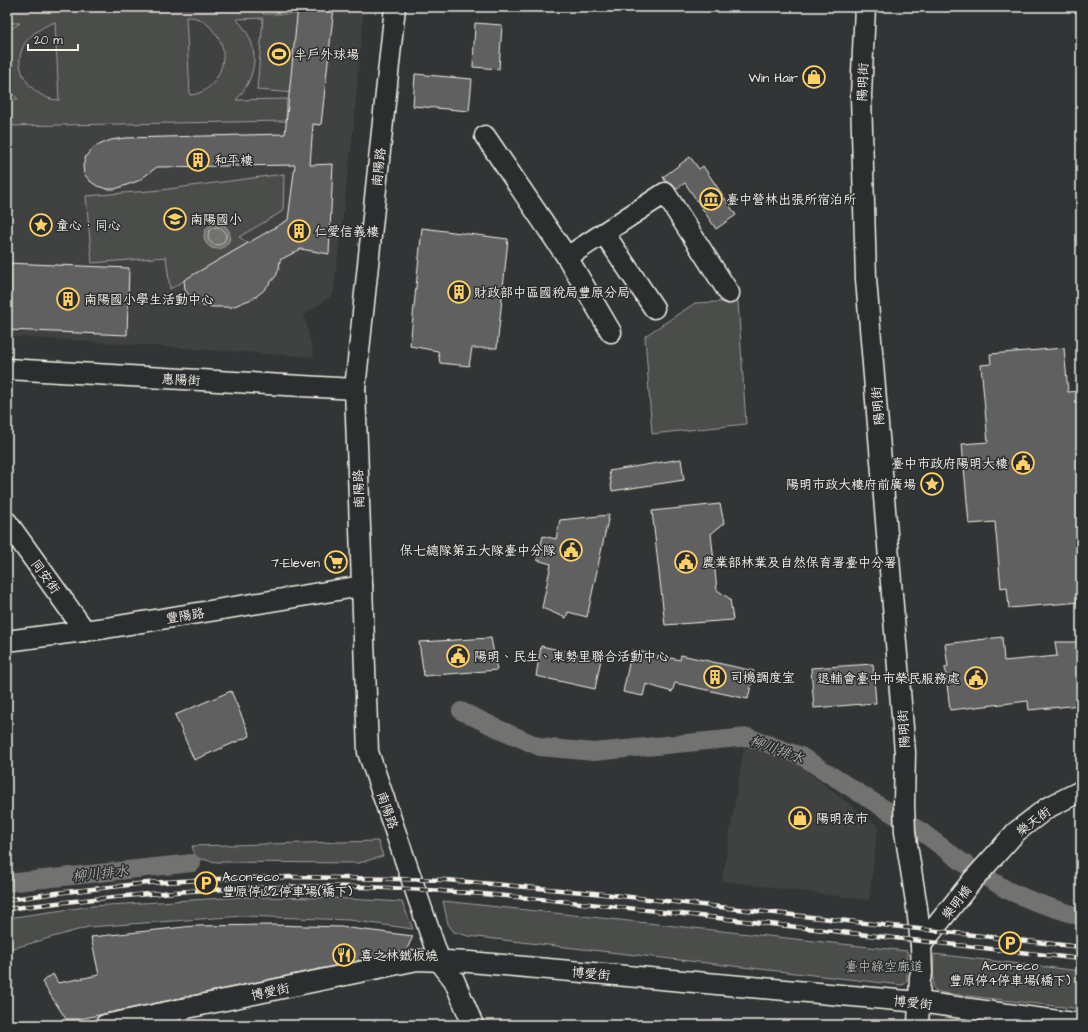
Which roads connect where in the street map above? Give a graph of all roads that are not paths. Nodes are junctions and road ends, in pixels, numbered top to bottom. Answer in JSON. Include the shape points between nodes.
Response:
{"nodes":[{"id":1,"x":395,"y":7,"type":"edge"},
{"id":2,"x":865,"y":7,"type":"edge"},
{"id":3,"x":485,"y":136,"type":"dead end"},
{"id":4,"x":604,"y":233,"type":"junction"},
{"id":5,"x":567,"y":257,"type":"junction"},
{"id":6,"x":729,"y":293,"type":"dead end"},
{"id":7,"x":654,"y":308,"type":"dead end"},
{"id":8,"x":611,"y":332,"type":"dead end"},
{"id":9,"x":7,"y":369,"type":"edge"},
{"id":10,"x":354,"y":389,"type":"junction"},
{"id":11,"x":7,"y":522,"type":"edge"},
{"id":12,"x":362,"y":586,"type":"junction"},
{"id":13,"x":85,"y":631,"type":"junction"},
{"id":14,"x":7,"y":640,"type":"edge"},
{"id":15,"x":1081,"y":791,"type":"edge"},
{"id":16,"x":991,"y":859,"type":"joint"},
{"id":17,"x":921,"y":945,"type":"junction"},
{"id":18,"x":440,"y":962,"type":"junction"},
{"id":19,"x":919,"y":1002,"type":"junction"},
{"id":20,"x":1081,"y":1024,"type":"edge"},
{"id":21,"x":105,"y":1025,"type":"edge"},
{"id":22,"x":472,"y":1025,"type":"edge"},
{"id":23,"x":918,"y":1025,"type":"edge"}],
"edges":[{"from":1,"to":10,"type":"street","name":"南陽路"},
{"from":2,"to":17,"type":"street","name":"陽明街","via":[[861,95],[866,278],[905,744],[905,832]]},
{"from":3,"to":5,"type":"street"},
{"from":4,"to":5,"type":"street"},
{"from":4,"to":6,"type":"street","via":[[665,193]]},
{"from":4,"to":7,"type":"street"},
{"from":5,"to":8,"type":"street"},
{"from":9,"to":10,"type":"street","name":"惠陽街"},
{"from":10,"to":12,"type":"street","name":"南陽路"},
{"from":11,"to":13,"type":"street","name":"同安街"},
{"from":12,"to":13,"type":"street","name":"豐陽路"},
{"from":12,"to":18,"type":"street","name":"南陽路","via":[[368,752]]},
{"from":13,"to":14,"type":"street","name":"豐陽路"},
{"from":15,"to":16,"type":"street","name":"樂天街","via":[[1047,808],[1016,832]]},
{"from":16,"to":17,"type":"street","name":"樂明橋"},
{"from":17,"to":19,"type":"street","via":[[922,974]]},
{"from":18,"to":19,"type":"street","name":"博愛街","via":[[470,962]]},
{"from":18,"to":21,"type":"street","name":"博愛街","via":[[417,960]]},
{"from":18,"to":22,"type":"street","name":"南陽路","via":[[454,980]]},
{"from":19,"to":20,"type":"street","name":"博愛街"},
{"from":19,"to":23,"type":"street"}]}
